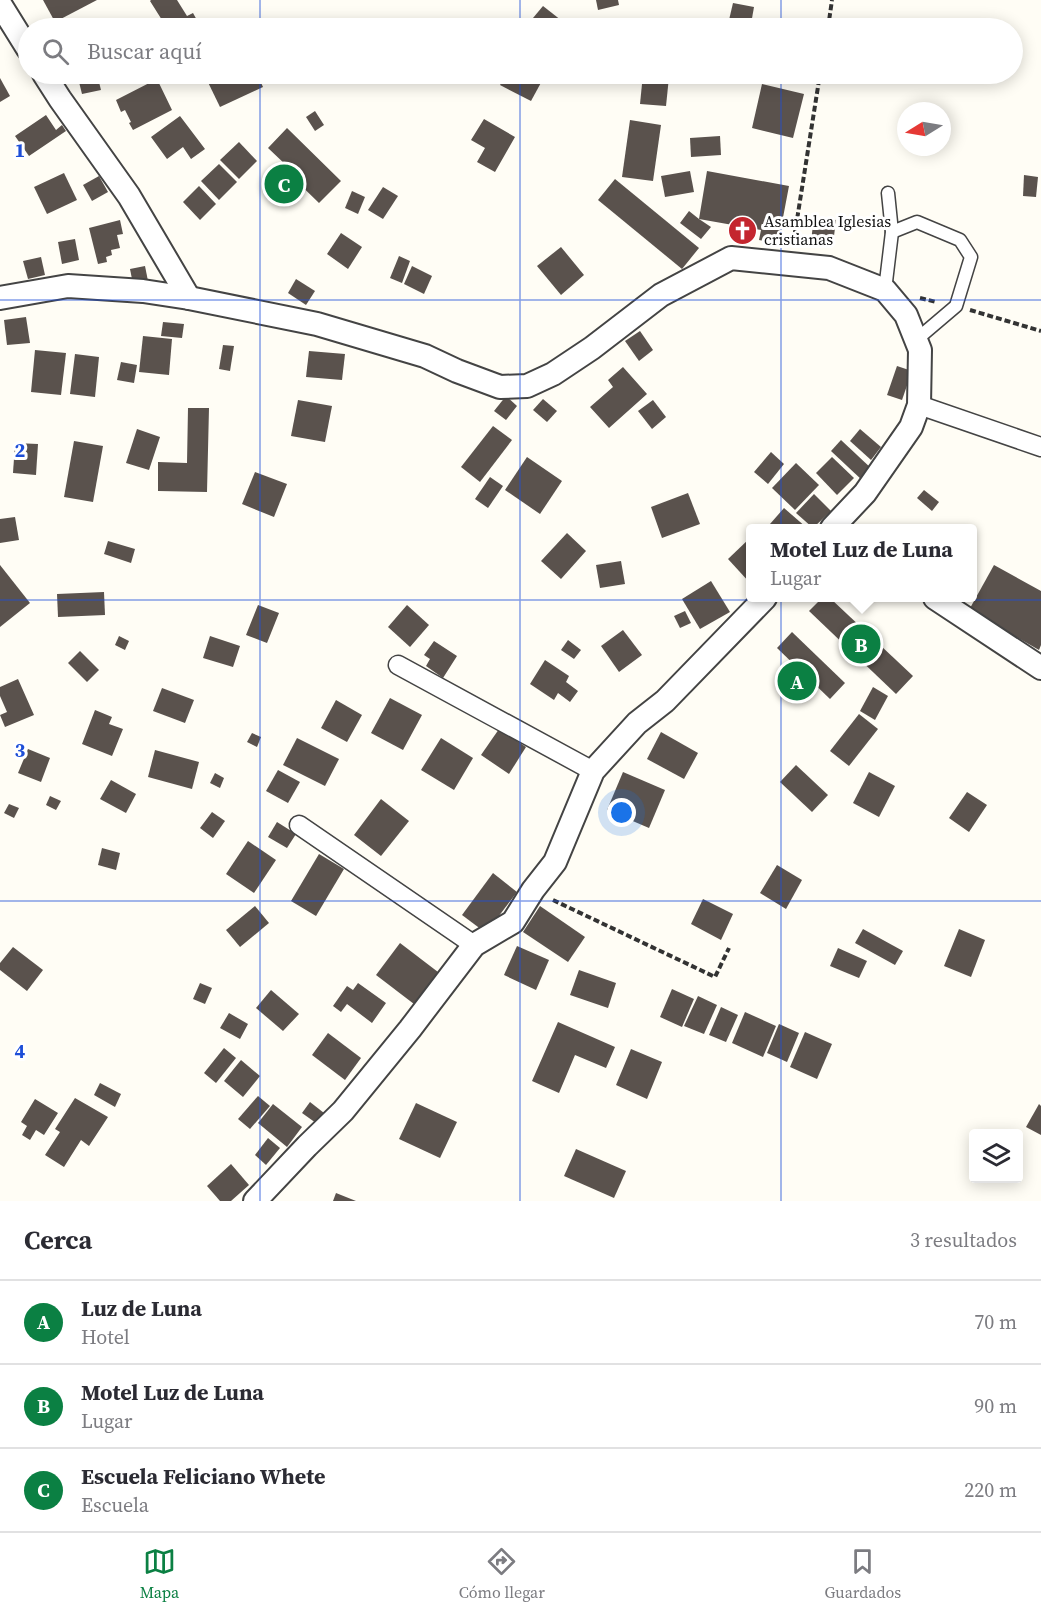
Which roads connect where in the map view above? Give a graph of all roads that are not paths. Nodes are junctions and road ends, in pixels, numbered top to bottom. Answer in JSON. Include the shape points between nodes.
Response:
{"nodes":[{"id":1,"x":0,"y":4,"type":"edge"},
{"id":2,"x":18,"y":33,"type":"edge"},
{"id":3,"x":51,"y":84,"type":"edge"},
{"id":4,"x":888,"y":193,"type":"dead end"},
{"id":5,"x":892,"y":232,"type":"junction"},
{"id":6,"x":885,"y":291,"type":"junction"},
{"id":7,"x":0,"y":298,"type":"edge"},
{"id":8,"x":189,"y":298,"type":"junction"},
{"id":9,"x":916,"y":340,"type":"junction"},
{"id":10,"x":919,"y":405,"type":"junction"},
{"id":11,"x":1041,"y":447,"type":"edge"},
{"id":12,"x":839,"y":524,"type":"edge"},
{"id":13,"x":760,"y":602,"type":"edge"},
{"id":14,"x":942,"y":602,"type":"edge"},
{"id":15,"x":398,"y":665,"type":"dead end"},
{"id":16,"x":1041,"y":668,"type":"edge"},
{"id":17,"x":593,"y":771,"type":"junction"},
{"id":18,"x":300,"y":825,"type":"dead end"},
{"id":19,"x":474,"y":945,"type":"junction"},
{"id":20,"x":255,"y":1201,"type":"edge"}],
"edges":[{"from":1,"to":2,"type":"street"},
{"from":3,"to":8,"type":"street","via":[[129,196]]},
{"from":4,"to":5,"type":"lane"},
{"from":5,"to":6,"type":"lane"},
{"from":5,"to":9,"type":"lane","via":[[917,222],[960,240],[971,257],[956,306]]},
{"from":6,"to":8,"type":"street","via":[[829,268],[731,258],[661,295],[553,374],[526,386],[508,387],[425,356],[317,324]]},
{"from":6,"to":9,"type":"street","via":[[906,315]]},
{"from":7,"to":8,"type":"street","via":[[68,286]]},
{"from":9,"to":10,"type":"street","via":[[920,350]]},
{"from":10,"to":11,"type":"street"},
{"from":10,"to":12,"type":"street","via":[[911,427]]},
{"from":13,"to":17,"type":"street"},
{"from":14,"to":16,"type":"street"},
{"from":15,"to":17,"type":"street"},
{"from":17,"to":19,"type":"street","via":[[555,862],[513,922]]},
{"from":18,"to":19,"type":"street"},
{"from":19,"to":20,"type":"street","via":[[343,1111]]}]}
